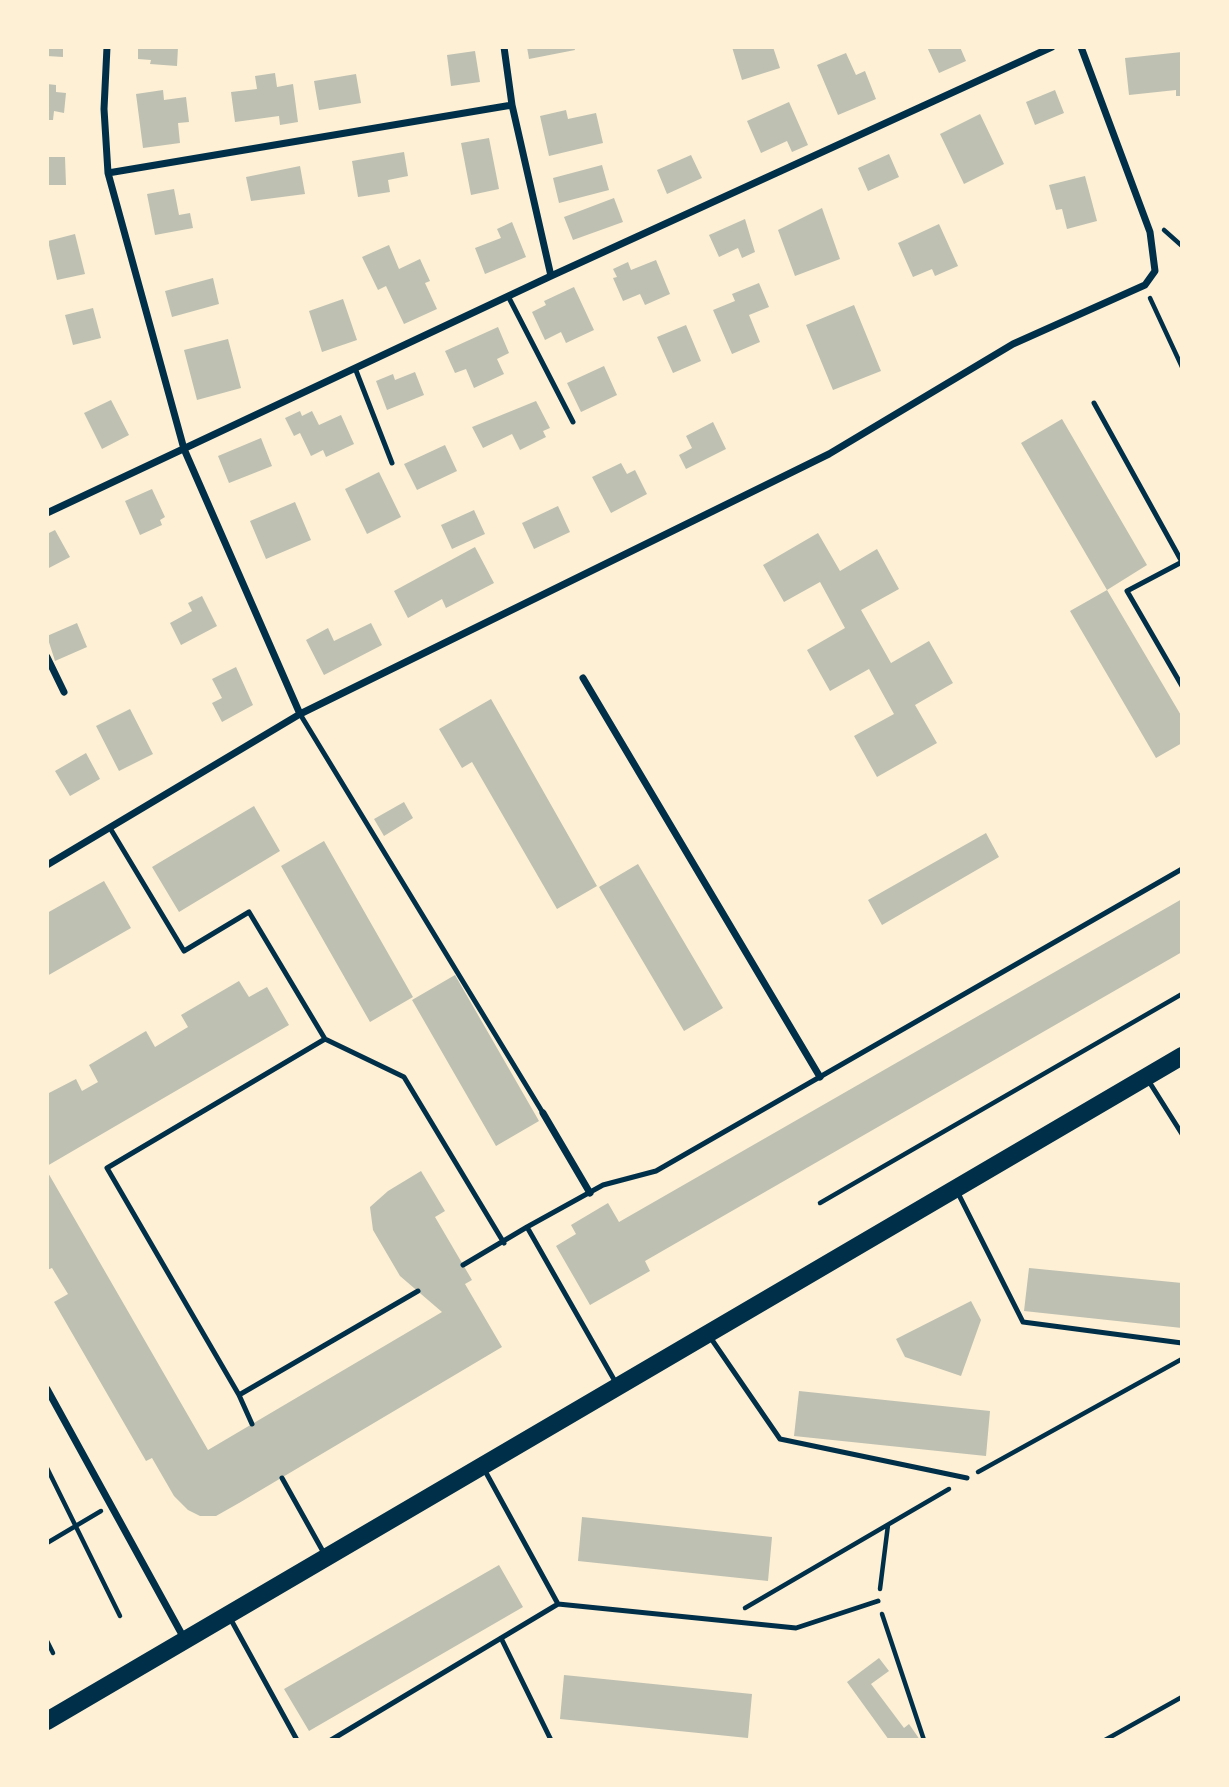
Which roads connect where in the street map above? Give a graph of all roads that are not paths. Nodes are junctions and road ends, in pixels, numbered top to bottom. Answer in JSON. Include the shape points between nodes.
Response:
{"nodes":[{"id":1,"x":107,"y":47,"type":"edge"},
{"id":2,"x":504,"y":47,"type":"edge"},
{"id":3,"x":1052,"y":47,"type":"edge"},
{"id":4,"x":1081,"y":47,"type":"edge"},
{"id":5,"x":512,"y":105,"type":"junction"},
{"id":6,"x":108,"y":173,"type":"junction"},
{"id":7,"x":551,"y":276,"type":"junction"},
{"id":8,"x":508,"y":296,"type":"junction"},
{"id":9,"x":355,"y":368,"type":"junction"},
{"id":10,"x":1094,"y":403,"type":"dead end"},
{"id":11,"x":573,"y":422,"type":"dead end"},
{"id":12,"x":184,"y":449,"type":"junction"},
{"id":13,"x":392,"y":463,"type":"dead end"},
{"id":14,"x":47,"y":513,"type":"edge"},
{"id":15,"x":47,"y":657,"type":"edge"},
{"id":16,"x":583,"y":678,"type":"dead end"},
{"id":17,"x":1182,"y":686,"type":"edge"},
{"id":18,"x":64,"y":692,"type":"dead end"},
{"id":19,"x":300,"y":714,"type":"junction"},
{"id":20,"x":110,"y":828,"type":"junction"},
{"id":21,"x":47,"y":865,"type":"edge"},
{"id":22,"x":1182,"y":869,"type":"edge"},
{"id":23,"x":326,"y":1039,"type":"junction"},
{"id":24,"x":1182,"y":1056,"type":"edge"},
{"id":25,"x":820,"y":1077,"type":"junction"},
{"id":26,"x":1146,"y":1077,"type":"junction"},
{"id":27,"x":543,"y":1113,"type":"joint"},
{"id":28,"x":1182,"y":1134,"type":"edge"},
{"id":29,"x":955,"y":1187,"type":"junction"},
{"id":30,"x":590,"y":1193,"type":"junction"},
{"id":31,"x":527,"y":1227,"type":"junction"},
{"id":32,"x":504,"y":1243,"type":"junction"},
{"id":33,"x":463,"y":1265,"type":"dead end"},
{"id":34,"x":418,"y":1291,"type":"dead end"},
{"id":35,"x":708,"y":1334,"type":"junction"},
{"id":36,"x":1182,"y":1343,"type":"edge"},
{"id":37,"x":617,"y":1386,"type":"junction"},
{"id":38,"x":47,"y":1389,"type":"edge"},
{"id":39,"x":239,"y":1395,"type":"junction"},
{"id":40,"x":252,"y":1424,"type":"dead end"},
{"id":41,"x":482,"y":1465,"type":"junction"},
{"id":42,"x":282,"y":1478,"type":"dead end"},
{"id":43,"x":967,"y":1478,"type":"dead end"},
{"id":44,"x":326,"y":1556,"type":"junction"},
{"id":45,"x":878,"y":1601,"type":"road end"},
{"id":46,"x":558,"y":1604,"type":"junction"},
{"id":47,"x":229,"y":1615,"type":"junction"},
{"id":48,"x":501,"y":1638,"type":"junction"},
{"id":49,"x":186,"y":1641,"type":"junction"},
{"id":50,"x":47,"y":1721,"type":"edge"},
{"id":51,"x":297,"y":1740,"type":"edge"},
{"id":52,"x":331,"y":1740,"type":"edge"},
{"id":53,"x":551,"y":1740,"type":"edge"}],
"edges":[{"from":1,"to":6,"type":"street"},
{"from":2,"to":5,"type":"street"},
{"from":3,"to":7,"type":"street"},
{"from":4,"to":19,"type":"street","via":[[1150,232],[1154,271],[1145,285],[1013,344],[829,454]]},
{"from":5,"to":6,"type":"street"},
{"from":5,"to":7,"type":"street"},
{"from":6,"to":12,"type":"street"},
{"from":7,"to":8,"type":"street"},
{"from":8,"to":9,"type":"street"},
{"from":8,"to":11,"type":"lane"},
{"from":9,"to":12,"type":"street"},
{"from":9,"to":13,"type":"lane"},
{"from":10,"to":17,"type":"lane","via":[[1182,562],[1126,591]]},
{"from":12,"to":14,"type":"street"},
{"from":12,"to":19,"type":"street"},
{"from":15,"to":18,"type":"street"},
{"from":16,"to":25,"type":"street"},
{"from":19,"to":20,"type":"street"},
{"from":19,"to":27,"type":"lane"},
{"from":20,"to":21,"type":"street"},
{"from":20,"to":23,"type":"lane","via":[[184,951],[249,912]]},
{"from":22,"to":25,"type":"lane"},
{"from":23,"to":32,"type":"lane","via":[[404,1077]]},
{"from":23,"to":39,"type":"lane","via":[[107,1168]]},
{"from":24,"to":26,"type":"main road"},
{"from":25,"to":30,"type":"lane","via":[[656,1171]]},
{"from":26,"to":28,"type":"lane"},
{"from":26,"to":29,"type":"main road"},
{"from":27,"to":30,"type":"street"},
{"from":29,"to":35,"type":"main road"},
{"from":29,"to":36,"type":"lane","via":[[1023,1322]]},
{"from":30,"to":31,"type":"lane"},
{"from":31,"to":32,"type":"lane"},
{"from":31,"to":37,"type":"lane"},
{"from":32,"to":33,"type":"lane"},
{"from":34,"to":39,"type":"lane"},
{"from":35,"to":37,"type":"main road"},
{"from":35,"to":43,"type":"lane","via":[[780,1439]]},
{"from":37,"to":41,"type":"main road"},
{"from":38,"to":49,"type":"street"},
{"from":39,"to":40,"type":"lane"},
{"from":41,"to":44,"type":"main road"},
{"from":41,"to":46,"type":"lane"},
{"from":42,"to":44,"type":"lane"},
{"from":44,"to":47,"type":"main road"},
{"from":45,"to":46,"type":"lane","via":[[796,1628]]},
{"from":46,"to":48,"type":"lane"},
{"from":47,"to":49,"type":"main road"},
{"from":47,"to":51,"type":"lane"},
{"from":48,"to":52,"type":"lane"},
{"from":48,"to":53,"type":"lane"},
{"from":49,"to":50,"type":"main road"}]}
